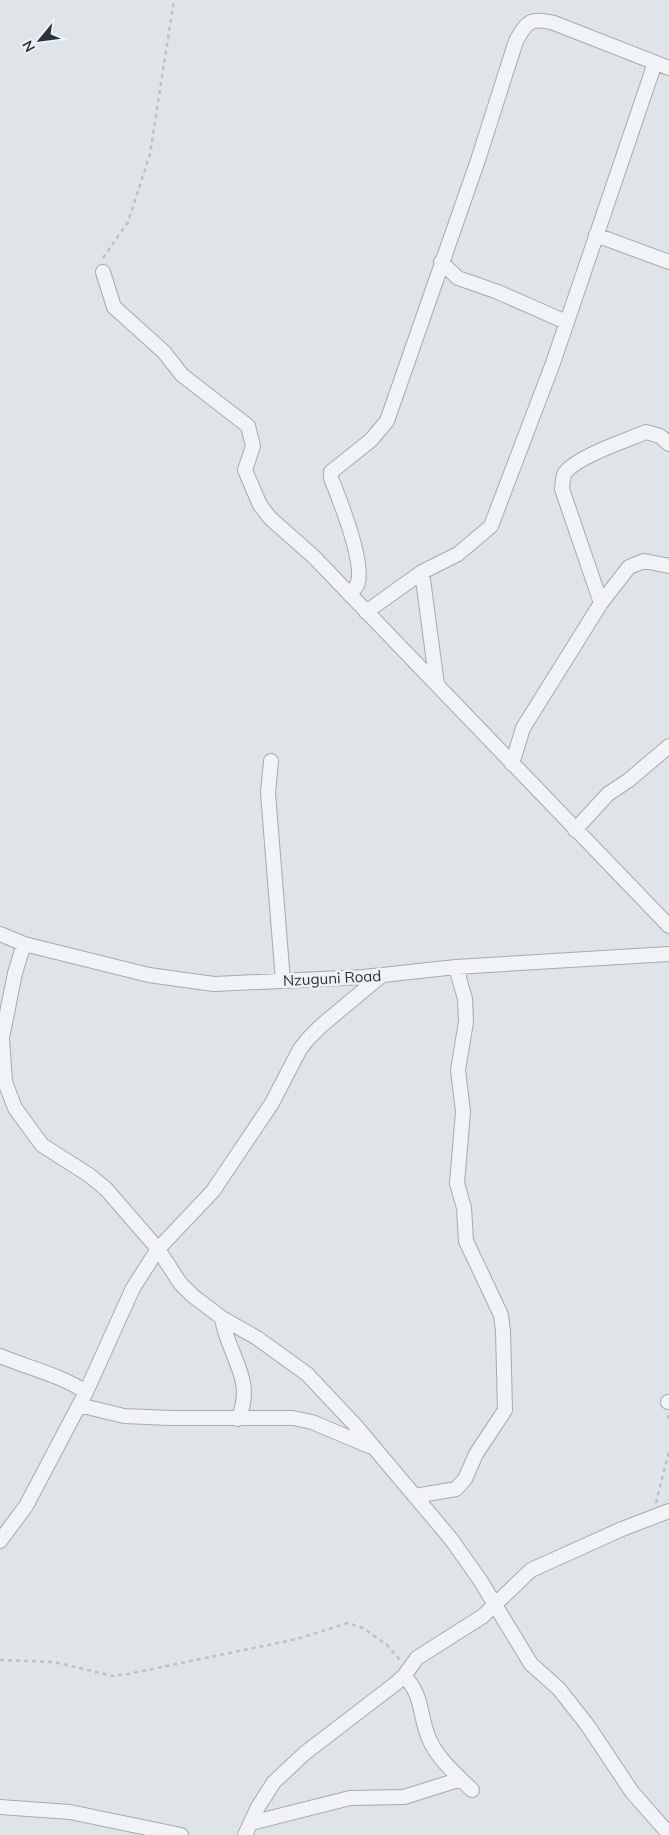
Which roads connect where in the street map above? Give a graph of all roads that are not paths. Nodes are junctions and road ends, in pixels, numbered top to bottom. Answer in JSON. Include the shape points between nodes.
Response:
{"nodes":[{"id":1,"x":655,"y":63,"type":"junction"},
{"id":2,"x":669,"y":68,"type":"edge"},
{"id":3,"x":596,"y":235,"type":"junction"},
{"id":4,"x":441,"y":262,"type":"junction"},
{"id":5,"x":669,"y":262,"type":"edge"},
{"id":6,"x":103,"y":272,"type":"road end"},
{"id":7,"x":566,"y":322,"type":"junction"},
{"id":8,"x":669,"y":444,"type":"edge"},
{"id":9,"x":669,"y":566,"type":"edge"},
{"id":10,"x":422,"y":572,"type":"junction"},
{"id":11,"x":350,"y":594,"type":"junction"},
{"id":12,"x":601,"y":604,"type":"junction"},
{"id":13,"x":366,"y":612,"type":"junction"},
{"id":14,"x":437,"y":685,"type":"junction"},
{"id":15,"x":669,"y":746,"type":"edge"},
{"id":16,"x":271,"y":761,"type":"dead end"},
{"id":17,"x":512,"y":764,"type":"junction"},
{"id":18,"x":576,"y":830,"type":"junction"},
{"id":19,"x":669,"y":926,"type":"edge"},
{"id":20,"x":0,"y":934,"type":"edge"},
{"id":21,"x":24,"y":944,"type":"junction"},
{"id":22,"x":669,"y":954,"type":"edge"},
{"id":23,"x":456,"y":967,"type":"junction"},
{"id":24,"x":382,"y":975,"type":"junction"},
{"id":25,"x":283,"y":981,"type":"junction"},
{"id":26,"x":158,"y":1249,"type":"junction"},
{"id":27,"x":222,"y":1318,"type":"junction"},
{"id":28,"x":0,"y":1356,"type":"edge"},
{"id":29,"x":86,"y":1392,"type":"junction"},
{"id":30,"x":80,"y":1405,"type":"junction"},
{"id":31,"x":238,"y":1419,"type":"junction"},
{"id":32,"x":371,"y":1446,"type":"junction"},
{"id":33,"x":415,"y":1496,"type":"junction"},
{"id":34,"x":669,"y":1511,"type":"edge"},
{"id":35,"x":0,"y":1541,"type":"edge"},
{"id":36,"x":495,"y":1604,"type":"junction"},
{"id":37,"x":406,"y":1673,"type":"junction"},
{"id":38,"x":461,"y":1779,"type":"junction"},
{"id":39,"x":472,"y":1790,"type":"dead end"},
{"id":40,"x":0,"y":1807,"type":"edge"},
{"id":41,"x":248,"y":1829,"type":"edge"},
{"id":42,"x":669,"y":1834,"type":"edge"},
{"id":43,"x":181,"y":1835,"type":"edge"}],
"edges":[{"from":1,"to":2,"type":"street"},
{"from":1,"to":3,"type":"street"},
{"from":1,"to":4,"type":"street","via":[[554,23],[540,20],[524,26],[516,41]]},
{"from":3,"to":5,"type":"street"},
{"from":3,"to":7,"type":"street"},
{"from":4,"to":7,"type":"street","via":[[458,278]]},
{"from":4,"to":11,"type":"street","via":[[387,421],[370,440],[331,472],[355,549],[358,582]]},
{"from":6,"to":11,"type":"street","via":[[114,307],[164,352],[182,375],[248,426],[253,446],[245,470],[260,505],[278,527],[314,557]]},
{"from":7,"to":10,"type":"street","via":[[492,526],[458,554]]},
{"from":8,"to":12,"type":"street","via":[[660,436],[646,432],[572,466],[563,478],[562,489]]},
{"from":9,"to":12,"type":"street","via":[[644,561],[629,566]]},
{"from":10,"to":13,"type":"street"},
{"from":10,"to":14,"type":"street"},
{"from":11,"to":13,"type":"street"},
{"from":12,"to":17,"type":"street","via":[[523,728]]},
{"from":13,"to":14,"type":"street"},
{"from":14,"to":17,"type":"street"},
{"from":15,"to":18,"type":"street","via":[[608,794]]},
{"from":16,"to":25,"type":"street","via":[[268,793]]},
{"from":17,"to":18,"type":"street"},
{"from":18,"to":19,"type":"street"},
{"from":20,"to":21,"type":"street","name":"Nzuguni Road"},
{"from":21,"to":25,"type":"street","name":"Nzuguni Road","via":[[174,979],[214,984]]},
{"from":21,"to":26,"type":"street","via":[[2,1038],[8,1094],[42,1144],[106,1189]]},
{"from":22,"to":23,"type":"street","name":"Nzuguni Road"},
{"from":23,"to":24,"type":"street","name":"Nzuguni Road"},
{"from":23,"to":33,"type":"street","via":[[465,999],[466,1022],[458,1070],[463,1112],[457,1183],[464,1208],[466,1241],[500,1315],[505,1410],[476,1454],[461,1485],[452,1491]]},
{"from":24,"to":25,"type":"street","name":"Nzuguni Road"},
{"from":24,"to":26,"type":"street","via":[[308,1039],[272,1103],[213,1191]]},
{"from":26,"to":27,"type":"street","via":[[180,1283]]},
{"from":26,"to":29,"type":"street","via":[[133,1288]]},
{"from":27,"to":31,"type":"street","via":[[245,1388],[245,1401]]},
{"from":27,"to":32,"type":"street","via":[[257,1338],[307,1374]]},
{"from":28,"to":29,"type":"street","via":[[68,1380]]},
{"from":29,"to":30,"type":"street"},
{"from":30,"to":31,"type":"street","via":[[124,1416]]},
{"from":30,"to":35,"type":"street","via":[[26,1506]]},
{"from":31,"to":32,"type":"street","via":[[293,1418],[312,1422]]},
{"from":32,"to":33,"type":"street"},
{"from":33,"to":36,"type":"street","via":[[451,1539]]},
{"from":34,"to":36,"type":"street","via":[[531,1570]]},
{"from":36,"to":37,"type":"street","via":[[483,1616],[417,1658]]},
{"from":36,"to":42,"type":"street","via":[[532,1664],[559,1689],[632,1792]]},
{"from":37,"to":38,"type":"street","via":[[420,1699],[428,1736],[437,1754]]},
{"from":37,"to":41,"type":"street","via":[[274,1782]]},
{"from":38,"to":39,"type":"street"},
{"from":38,"to":41,"type":"street","via":[[404,1797],[350,1798]]},
{"from":40,"to":43,"type":"street","via":[[70,1812]]}]}
